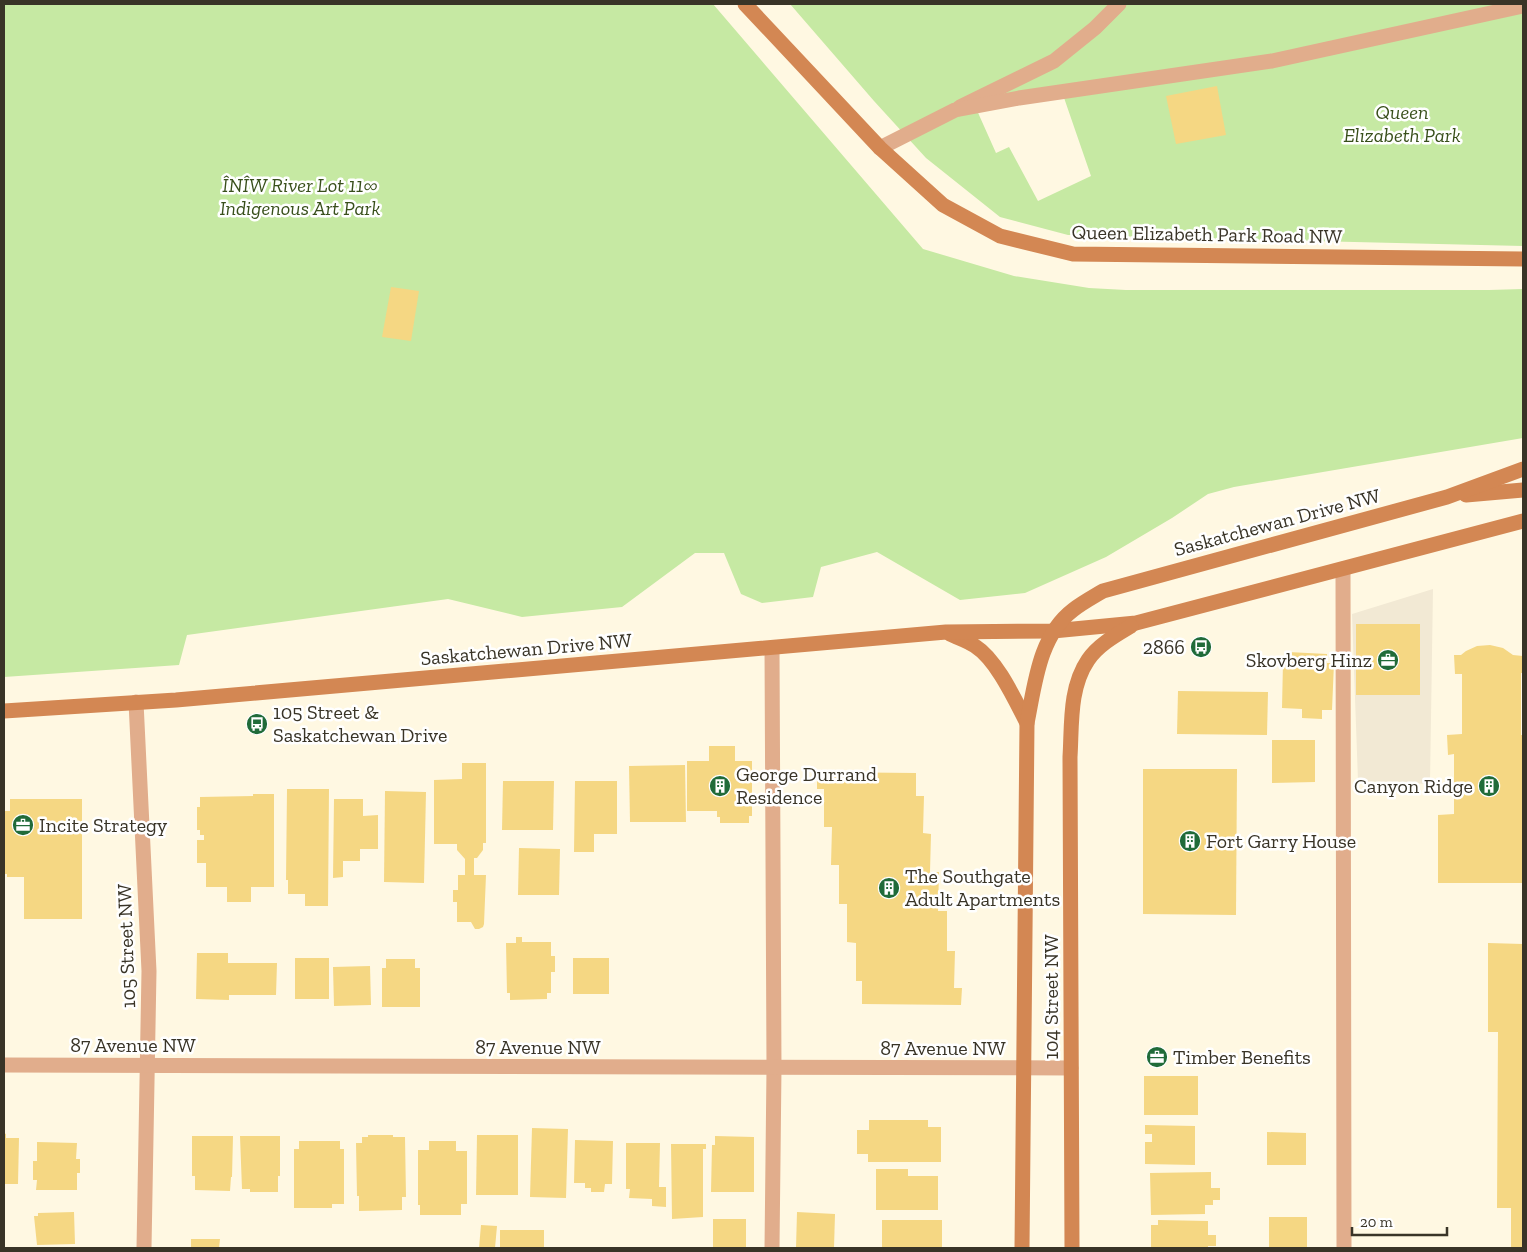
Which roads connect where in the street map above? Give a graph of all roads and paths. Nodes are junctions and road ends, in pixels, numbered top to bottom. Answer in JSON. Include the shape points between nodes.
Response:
{"nodes":[{"id":1,"x":745,"y":4,"type":"edge"},
{"id":2,"x":1119,"y":4,"type":"edge"},
{"id":3,"x":1523,"y":6,"type":"edge"},
{"id":4,"x":955,"y":110,"type":"junction"},
{"id":5,"x":880,"y":148,"type":"junction"},
{"id":6,"x":1523,"y":259,"type":"edge"},
{"id":7,"x":1523,"y":468,"type":"edge"},
{"id":8,"x":1523,"y":490,"type":"edge"},
{"id":9,"x":1447,"y":497,"type":"junction"},
{"id":10,"x":1523,"y":521,"type":"edge"},
{"id":11,"x":1343,"y":569,"type":"junction"},
{"id":12,"x":1136,"y":623,"type":"junction"},
{"id":13,"x":1053,"y":631,"type":"junction"},
{"id":14,"x":946,"y":632,"type":"junction"},
{"id":15,"x":772,"y":648,"type":"junction"},
{"id":16,"x":136,"y":702,"type":"junction"},
{"id":17,"x":4,"y":711,"type":"edge"},
{"id":18,"x":1027,"y":723,"type":"junction"},
{"id":19,"x":4,"y":1065,"type":"edge"},
{"id":20,"x":148,"y":1065,"type":"junction"},
{"id":21,"x":774,"y":1068,"type":"junction"},
{"id":22,"x":1022,"y":1068,"type":"junction"},
{"id":23,"x":1071,"y":1068,"type":"junction"},
{"id":24,"x":144,"y":1248,"type":"edge"},
{"id":25,"x":772,"y":1248,"type":"edge"},
{"id":26,"x":1022,"y":1248,"type":"edge"},
{"id":27,"x":1072,"y":1248,"type":"edge"},
{"id":28,"x":1344,"y":1248,"type":"edge"}],
"edges":[{"from":1,"to":5,"type":"main road","name":"Queen Elizabeth Park Road NW"},
{"from":2,"to":4,"type":"street","via":[[1095,28],[1054,60]]},
{"from":3,"to":4,"type":"street","via":[[1272,60]]},
{"from":4,"to":5,"type":"street"},
{"from":5,"to":6,"type":"main road","name":"Queen Elizabeth Park Road NW","via":[[943,205],[1000,236],[1073,254]]},
{"from":7,"to":9,"type":"main road","name":"Saskatchewan Drive NW"},
{"from":8,"to":9,"type":"main road"},
{"from":9,"to":13,"type":"main road","name":"Saskatchewan Drive NW","via":[[1102,591],[1072,611]]},
{"from":10,"to":11,"type":"main road","name":"Saskatchewan Drive NW"},
{"from":11,"to":12,"type":"main road","name":"Saskatchewan Drive NW"},
{"from":11,"to":28,"type":"street"},
{"from":12,"to":13,"type":"main road","name":"Saskatchewan Drive NW"},
{"from":12,"to":23,"type":"main road","name":"104 Street NW","via":[[1113,636],[1089,659],[1078,680],[1073,704],[1070,758]]},
{"from":13,"to":14,"type":"main road","name":"Saskatchewan Drive NW"},
{"from":13,"to":18,"type":"main road","name":"104 Street NW","via":[[1041,659]]},
{"from":14,"to":15,"type":"main road","name":"Saskatchewan Drive NW"},
{"from":14,"to":18,"type":"main road","via":[[976,646],[991,662],[1005,680]]},
{"from":15,"to":16,"type":"main road","name":"Saskatchewan Drive NW"},
{"from":15,"to":21,"type":"street"},
{"from":16,"to":17,"type":"main road","name":"Saskatchewan Drive NW"},
{"from":16,"to":20,"type":"street","name":"105 Street NW","via":[[149,971]]},
{"from":18,"to":22,"type":"main road","name":"104 Street NW"},
{"from":19,"to":20,"type":"street","name":"87 Avenue NW"},
{"from":20,"to":21,"type":"street","name":"87 Avenue NW"},
{"from":20,"to":24,"type":"street","name":"105 Street NW"},
{"from":21,"to":22,"type":"street","name":"87 Avenue NW"},
{"from":21,"to":25,"type":"street"},
{"from":22,"to":23,"type":"street","name":"87 Avenue NW"},
{"from":22,"to":26,"type":"main road","name":"104 Street NW"},
{"from":23,"to":27,"type":"main road","name":"104 Street NW"}]}
